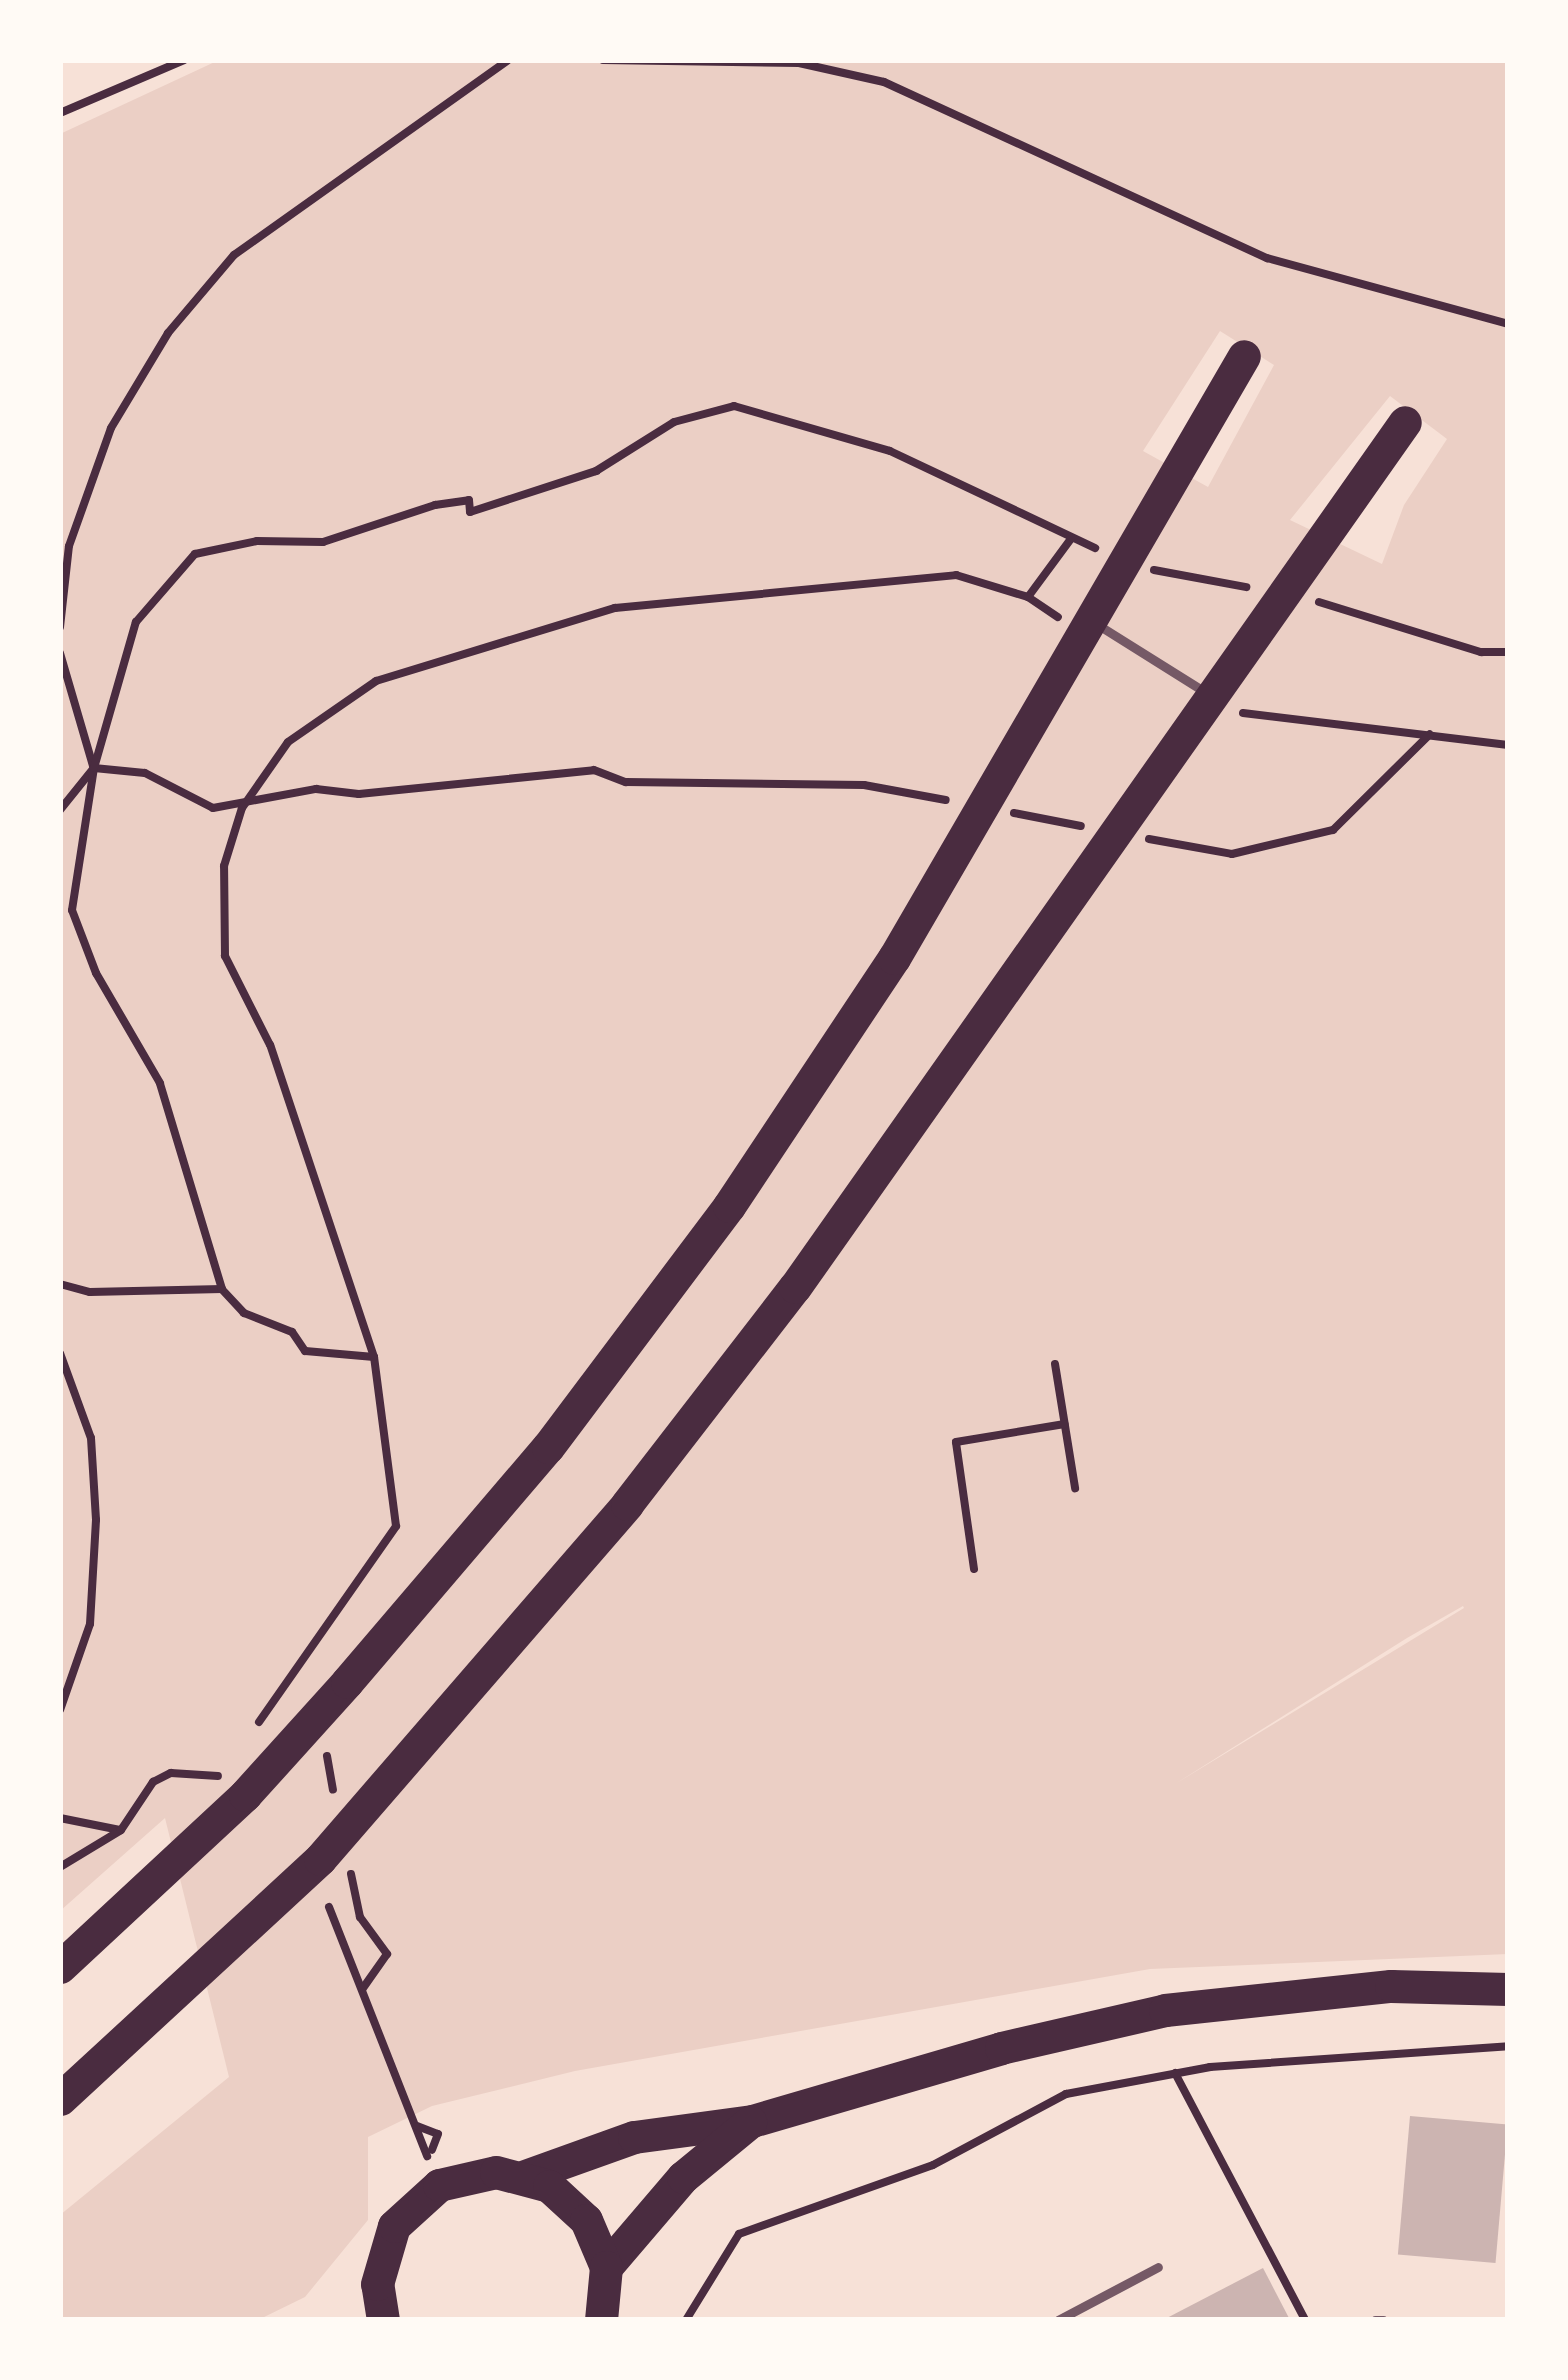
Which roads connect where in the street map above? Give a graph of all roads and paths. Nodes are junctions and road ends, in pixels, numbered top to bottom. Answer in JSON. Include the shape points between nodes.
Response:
{"nodes":[{"id":1,"x":184,"y":60,"type":"edge"},
{"id":2,"x":508,"y":60,"type":"edge"},
{"id":3,"x":603,"y":60,"type":"edge"},
{"id":4,"x":60,"y":113,"type":"edge"},
{"id":5,"x":1508,"y":324,"type":"edge"},
{"id":6,"x":1244,"y":356,"type":"dead end"},
{"id":7,"x":1405,"y":422,"type":"dead end"},
{"id":8,"x":1070,"y":539,"type":"junction"},
{"id":9,"x":1113,"y":555,"type":"dead end"},
{"id":10,"x":1135,"y":563,"type":"dead end"},
{"id":11,"x":1258,"y":589,"type":"dead end"},
{"id":12,"x":1298,"y":596,"type":"dead end"},
{"id":13,"x":1028,"y":597,"type":"junction"},
{"id":14,"x":1077,"y":620,"type":"junction"},
{"id":15,"x":60,"y":627,"type":"edge"},
{"id":16,"x":60,"y":652,"type":"edge"},
{"id":17,"x":1508,"y":652,"type":"edge"},
{"id":18,"x":1222,"y":704,"type":"junction"},
{"id":19,"x":1430,"y":734,"type":"junction"},
{"id":20,"x":1508,"y":745,"type":"edge"},
{"id":21,"x":94,"y":768,"type":"junction"},
{"id":22,"x":956,"y":802,"type":"dead end"},
{"id":23,"x":242,"y":808,"type":"junction"},
{"id":24,"x":60,"y":810,"type":"edge"},
{"id":25,"x":1002,"y":811,"type":"dead end"},
{"id":26,"x":1094,"y":828,"type":"dead end"},
{"id":27,"x":1140,"y":837,"type":"dead end"},
{"id":28,"x":60,"y":1284,"type":"edge"},
{"id":29,"x":222,"y":1289,"type":"junction"},
{"id":30,"x":60,"y":1352,"type":"edge"},
{"id":31,"x":374,"y":1358,"type":"junction"},
{"id":32,"x":1055,"y":1364,"type":"dead end"},
{"id":33,"x":1065,"y":1424,"type":"junction"},
{"id":34,"x":1075,"y":1488,"type":"dead end"},
{"id":35,"x":974,"y":1569,"type":"dead end"},
{"id":36,"x":60,"y":1711,"type":"edge"},
{"id":37,"x":246,"y":1741,"type":"dead end"},
{"id":38,"x":234,"y":1758,"type":"dead end"},
{"id":39,"x":60,"y":1818,"type":"edge"},
{"id":40,"x":121,"y":1830,"type":"junction"},
{"id":41,"x":60,"y":1867,"type":"edge"},
{"id":42,"x":329,"y":1907,"type":"dead end"},
{"id":43,"x":60,"y":1967,"type":"edge"},
{"id":44,"x":1508,"y":1989,"type":"edge"},
{"id":45,"x":1508,"y":2046,"type":"edge"},
{"id":46,"x":1175,"y":2073,"type":"junction"},
{"id":47,"x":60,"y":2099,"type":"edge"},
{"id":48,"x":752,"y":2121,"type":"junction"},
{"id":49,"x":416,"y":2126,"type":"junction"},
{"id":50,"x":434,"y":2172,"type":"junction"},
{"id":51,"x":525,"y":2176,"type":"junction"},
{"id":52,"x":1158,"y":2266,"type":"dead end"},
{"id":53,"x":606,"y":2267,"type":"junction"},
{"id":54,"x":377,"y":2284,"type":"junction"},
{"id":55,"x":351,"y":2320,"type":"edge"},
{"id":56,"x":383,"y":2320,"type":"edge"},
{"id":57,"x":601,"y":2320,"type":"edge"},
{"id":58,"x":686,"y":2320,"type":"edge"},
{"id":59,"x":1058,"y":2320,"type":"edge"},
{"id":60,"x":1305,"y":2320,"type":"edge"}],
"edges":[{"from":1,"to":4,"type":"path"},
{"from":2,"to":15,"type":"path","via":[[234,255],[169,333],[111,428],[69,546]]},
{"from":3,"to":5,"type":"path","via":[[800,63],[884,82],[1267,259]]},
{"from":6,"to":14,"type":"highway"},
{"from":7,"to":18,"type":"highway"},
{"from":8,"to":9,"type":"path"},
{"from":8,"to":13,"type":"path"},
{"from":8,"to":21,"type":"path","via":[[890,451],[734,406],[674,422],[575,479],[470,512],[469,500],[435,505],[323,542],[256,541],[196,554],[136,622]]},
{"from":10,"to":11,"type":"path"},
{"from":12,"to":17,"type":"path","via":[[1481,652]]},
{"from":13,"to":14,"type":"path"},
{"from":13,"to":23,"type":"path","via":[[956,575],[615,608],[376,681],[288,742]]},
{"from":14,"to":18,"type":"lane"},
{"from":14,"to":43,"type":"highway","via":[[894,958],[729,1206],[548,1447],[245,1795]]},
{"from":16,"to":21,"type":"path"},
{"from":18,"to":19,"type":"path"},
{"from":18,"to":47,"type":"highway","via":[[795,1287],[601,1537],[320,1859]]},
{"from":19,"to":20,"type":"path"},
{"from":19,"to":27,"type":"path","via":[[1333,830],[1232,854]]},
{"from":21,"to":23,"type":"path","via":[[145,773],[213,808]]},
{"from":21,"to":24,"type":"path"},
{"from":21,"to":29,"type":"path","via":[[72,910],[96,973],[160,1083]]},
{"from":22,"to":23,"type":"path","via":[[864,785],[626,782],[593,770],[359,794],[316,789]]},
{"from":23,"to":31,"type":"path","via":[[224,866],[225,956],[270,1045]]},
{"from":25,"to":26,"type":"path"},
{"from":28,"to":29,"type":"path","via":[[90,1292]]},
{"from":29,"to":31,"type":"path","via":[[244,1313],[292,1332],[305,1351]]},
{"from":30,"to":36,"type":"path","via":[[91,1438],[96,1520],[90,1624]]},
{"from":31,"to":37,"type":"path","via":[[396,1526]]},
{"from":32,"to":33,"type":"path"},
{"from":33,"to":34,"type":"path"},
{"from":33,"to":35,"type":"path","via":[[956,1442]]},
{"from":38,"to":40,"type":"path","via":[[222,1776],[170,1773],[153,1782]]},
{"from":39,"to":40,"type":"path"},
{"from":40,"to":41,"type":"path"},
{"from":42,"to":49,"type":"path"},
{"from":44,"to":48,"type":"highway","via":[[1391,1986],[1165,2010]]},
{"from":45,"to":46,"type":"path"},
{"from":46,"to":58,"type":"path","via":[[1066,2094],[933,2164],[739,2234]]},
{"from":46,"to":60,"type":"path"},
{"from":48,"to":51,"type":"highway","via":[[634,2137]]},
{"from":48,"to":53,"type":"highway","via":[[682,2177]]},
{"from":49,"to":50,"type":"path"},
{"from":49,"to":50,"type":"path","via":[[438,2134]]},
{"from":50,"to":51,"type":"highway"},
{"from":50,"to":54,"type":"highway","via":[[394,2226]]},
{"from":51,"to":53,"type":"highway","via":[[586,2220]]},
{"from":52,"to":59,"type":"lane"},
{"from":53,"to":57,"type":"highway"},
{"from":54,"to":55,"type":"highway"},
{"from":54,"to":56,"type":"highway"}]}
